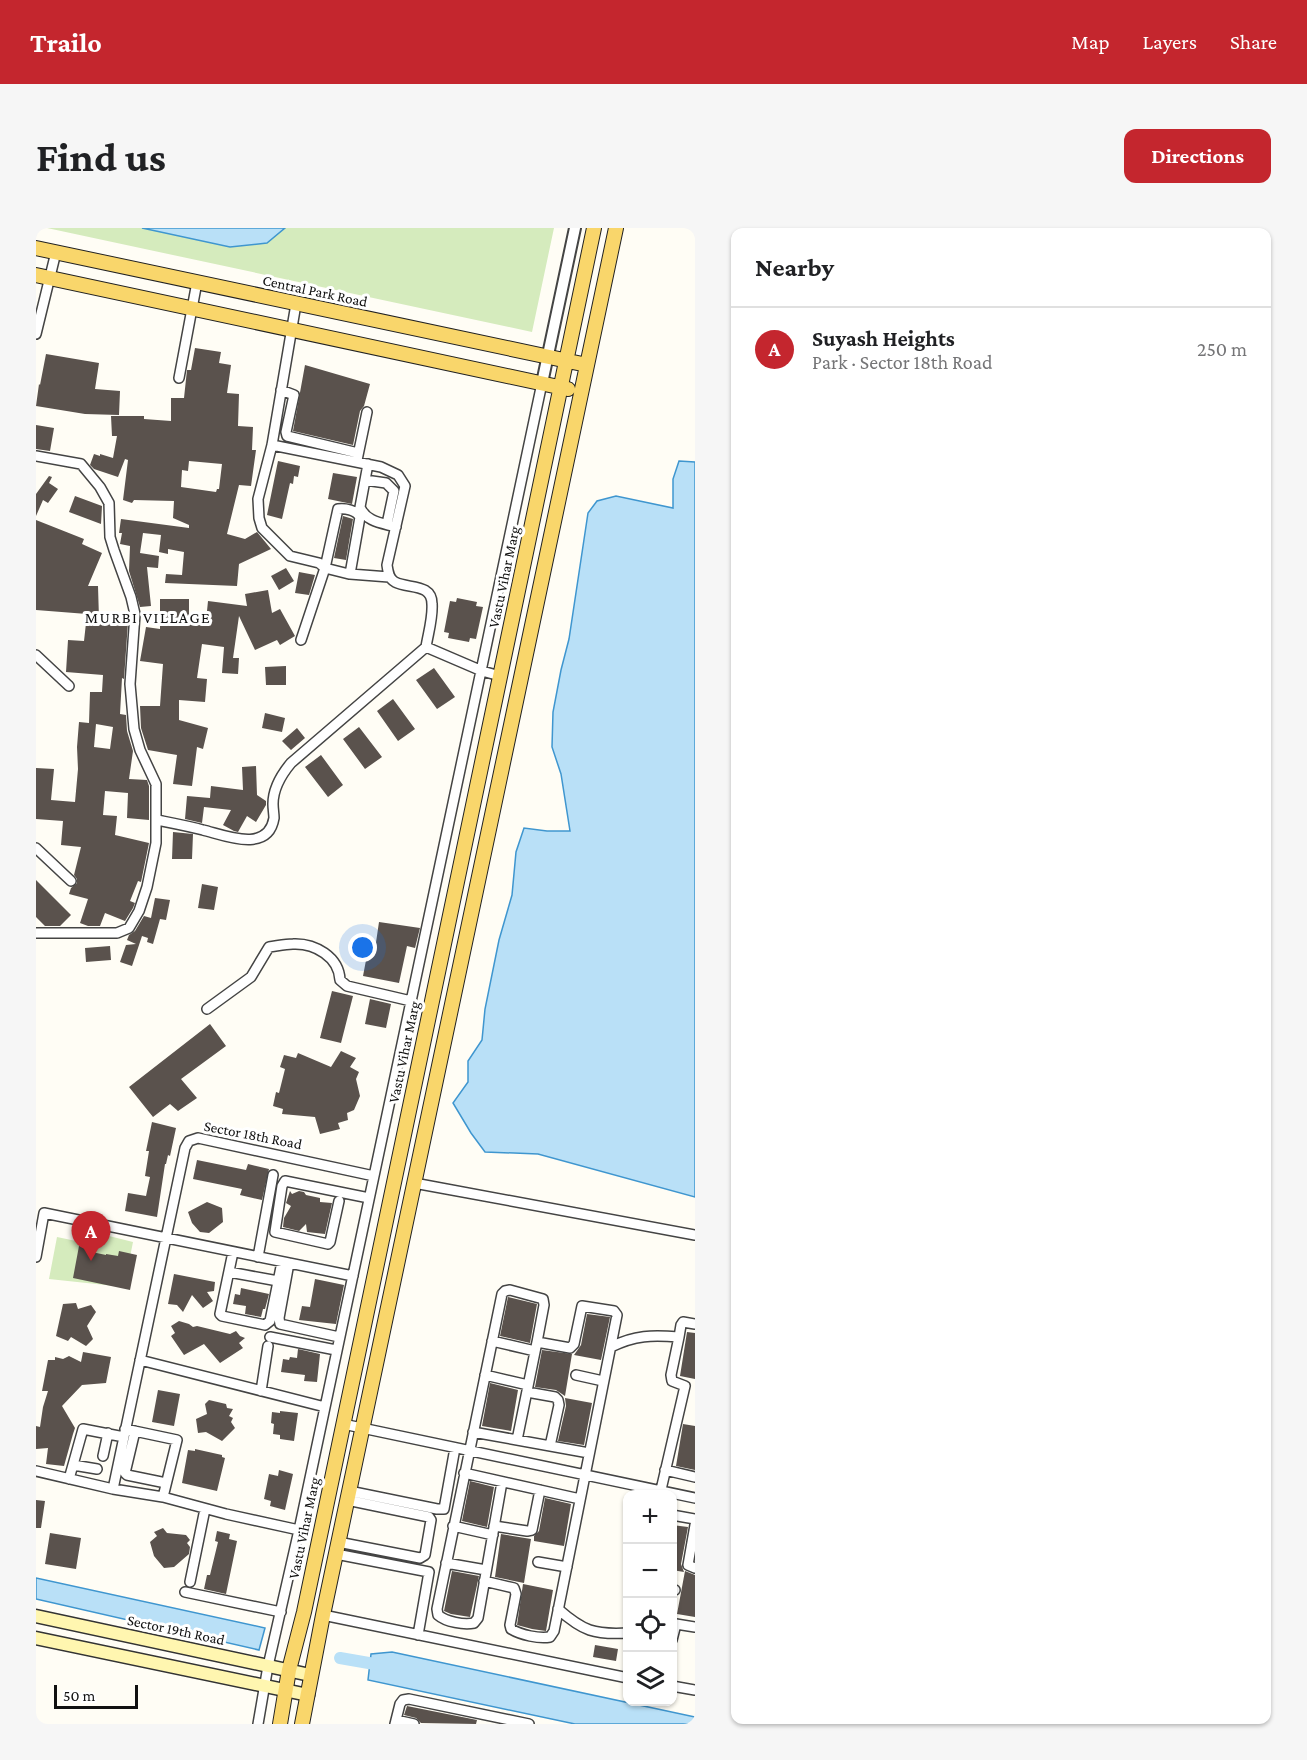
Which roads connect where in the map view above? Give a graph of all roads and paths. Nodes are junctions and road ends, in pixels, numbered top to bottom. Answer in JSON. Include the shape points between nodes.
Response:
{"nodes":[{"id":1,"x":575,"y":228,"type":"edge"},
{"id":2,"x":594,"y":228,"type":"edge"},
{"id":3,"x":616,"y":228,"type":"edge"},
{"id":4,"x":36,"y":249,"type":"edge"},
{"id":5,"x":56,"y":252,"type":"junction"},
{"id":6,"x":36,"y":275,"type":"edge"},
{"id":7,"x":50,"y":278,"type":"junction"},
{"id":8,"x":197,"y":282,"type":"junction"},
{"id":9,"x":296,"y":303,"type":"junction"},
{"id":10,"x":191,"y":308,"type":"junction"},
{"id":11,"x":291,"y":330,"type":"junction"},
{"id":12,"x":36,"y":334,"type":"edge"},
{"id":13,"x":547,"y":357,"type":"junction"},
{"id":14,"x":566,"y":361,"type":"junction"},
{"id":15,"x":587,"y":365,"type":"junction"},
{"id":16,"x":179,"y":378,"type":"dead end"},
{"id":17,"x":542,"y":383,"type":"junction"},
{"id":18,"x":561,"y":387,"type":"junction"},
{"id":19,"x":281,"y":390,"type":"junction"},
{"id":20,"x":581,"y":392,"type":"junction"},
{"id":21,"x":368,"y":412,"type":"dead end"},
{"id":22,"x":272,"y":445,"type":"junction"},
{"id":23,"x":36,"y":456,"type":"edge"},
{"id":24,"x":357,"y":458,"type":"junction"},
{"id":25,"x":368,"y":464,"type":"junction"},
{"id":26,"x":365,"y":480,"type":"junction"},
{"id":27,"x":391,"y":525,"type":"junction"},
{"id":28,"x":325,"y":568,"type":"junction"},
{"id":29,"x":350,"y":574,"type":"junction"},
{"id":30,"x":389,"y":577,"type":"junction"},
{"id":31,"x":301,"y":640,"type":"dead end"},
{"id":32,"x":426,"y":647,"type":"junction"},
{"id":33,"x":36,"y":655,"type":"edge"},
{"id":34,"x":482,"y":671,"type":"junction"},
{"id":35,"x":500,"y":676,"type":"junction"},
{"id":36,"x":69,"y":686,"type":"dead end"},
{"id":37,"x":157,"y":820,"type":"junction"},
{"id":38,"x":36,"y":848,"type":"edge"},
{"id":39,"x":71,"y":881,"type":"dead end"},
{"id":40,"x":36,"y":933,"type":"edge"},
{"id":41,"x":411,"y":1001,"type":"junction"},
{"id":42,"x":207,"y":1009,"type":"dead end"},
{"id":43,"x":273,"y":1174,"type":"dead end"},
{"id":44,"x":374,"y":1176,"type":"junction"},
{"id":45,"x":414,"y":1183,"type":"junction"},
{"id":46,"x":369,"y":1198,"type":"junction"},
{"id":47,"x":339,"y":1201,"type":"dead end"},
{"id":48,"x":695,"y":1235,"type":"edge"},
{"id":49,"x":166,"y":1238,"type":"junction"},
{"id":50,"x":233,"y":1252,"type":"junction"},
{"id":51,"x":36,"y":1257,"type":"edge"},
{"id":52,"x":258,"y":1257,"type":"junction"},
{"id":53,"x":286,"y":1263,"type":"junction"},
{"id":54,"x":229,"y":1272,"type":"junction"},
{"id":55,"x":353,"y":1276,"type":"junction"},
{"id":56,"x":278,"y":1281,"type":"junction"},
{"id":57,"x":695,"y":1324,"type":"edge"},
{"id":58,"x":339,"y":1337,"type":"junction"},
{"id":59,"x":679,"y":1337,"type":"junction"},
{"id":60,"x":492,"y":1341,"type":"junction"},
{"id":61,"x":536,"y":1347,"type":"junction"},
{"id":62,"x":610,"y":1347,"type":"junction"},
{"id":63,"x":336,"y":1350,"type":"junction"},
{"id":64,"x":140,"y":1360,"type":"junction"},
{"id":65,"x":484,"y":1375,"type":"junction"},
{"id":66,"x":576,"y":1375,"type":"dead end"},
{"id":67,"x":603,"y":1381,"type":"junction"},
{"id":68,"x":690,"y":1387,"type":"edge"},
{"id":69,"x":528,"y":1389,"type":"junction"},
{"id":70,"x":261,"y":1391,"type":"junction"},
{"id":71,"x":325,"y":1407,"type":"junction"},
{"id":72,"x":343,"y":1424,"type":"junction"},
{"id":73,"x":362,"y":1429,"type":"junction"},
{"id":74,"x":128,"y":1432,"type":"junction"},
{"id":75,"x":473,"y":1432,"type":"junction"},
{"id":76,"x":108,"y":1433,"type":"junction"},
{"id":77,"x":518,"y":1440,"type":"junction"},
{"id":78,"x":550,"y":1446,"type":"junction"},
{"id":79,"x":455,"y":1448,"type":"junction"},
{"id":80,"x":469,"y":1451,"type":"junction"},
{"id":81,"x":589,"y":1453,"type":"junction"},
{"id":82,"x":103,"y":1456,"type":"dead end"},
{"id":83,"x":73,"y":1465,"type":"junction"},
{"id":84,"x":97,"y":1469,"type":"dead end"},
{"id":85,"x":665,"y":1470,"type":"junction"},
{"id":86,"x":36,"y":1471,"type":"edge"},
{"id":87,"x":464,"y":1473,"type":"junction"},
{"id":88,"x":584,"y":1475,"type":"junction"},
{"id":89,"x":695,"y":1477,"type":"edge"},
{"id":90,"x":69,"y":1479,"type":"junction"},
{"id":91,"x":502,"y":1482,"type":"junction"},
{"id":92,"x":166,"y":1483,"type":"junction"},
{"id":93,"x":113,"y":1489,"type":"junction"},
{"id":94,"x":647,"y":1490,"type":"edge"},
{"id":95,"x":661,"y":1490,"type":"edge"},
{"id":96,"x":540,"y":1491,"type":"junction"},
{"id":97,"x":677,"y":1495,"type":"edge"},
{"id":98,"x":348,"y":1496,"type":"junction"},
{"id":99,"x":163,"y":1497,"type":"junction"},
{"id":100,"x":695,"y":1498,"type":"edge"},
{"id":101,"x":580,"y":1499,"type":"junction"},
{"id":102,"x":205,"y":1509,"type":"junction"},
{"id":103,"x":677,"y":1516,"type":"edge"},
{"id":104,"x":695,"y":1520,"type":"edge"},
{"id":105,"x":695,"y":1525,"type":"edge"},
{"id":106,"x":453,"y":1526,"type":"junction"},
{"id":107,"x":299,"y":1530,"type":"junction"},
{"id":108,"x":493,"y":1530,"type":"junction"},
{"id":109,"x":337,"y":1548,"type":"junction"},
{"id":110,"x":538,"y":1562,"type":"dead end"},
{"id":111,"x":446,"y":1563,"type":"junction"},
{"id":112,"x":567,"y":1567,"type":"junction"},
{"id":113,"x":695,"y":1568,"type":"edge"},
{"id":114,"x":486,"y":1570,"type":"junction"},
{"id":115,"x":484,"y":1581,"type":"junction"},
{"id":116,"x":190,"y":1582,"type":"dead end"},
{"id":117,"x":185,"y":1592,"type":"dead end"},
{"id":118,"x":558,"y":1609,"type":"junction"},
{"id":119,"x":281,"y":1612,"type":"junction"},
{"id":120,"x":36,"y":1616,"type":"edge"},
{"id":121,"x":322,"y":1616,"type":"junction"},
{"id":122,"x":677,"y":1624,"type":"edge"},
{"id":123,"x":695,"y":1627,"type":"edge"},
{"id":124,"x":623,"y":1634,"type":"edge"},
{"id":125,"x":418,"y":1635,"type":"junction"},
{"id":126,"x":36,"y":1638,"type":"edge"},
{"id":127,"x":268,"y":1666,"type":"junction"},
{"id":128,"x":289,"y":1670,"type":"junction"},
{"id":129,"x":310,"y":1675,"type":"junction"},
{"id":130,"x":623,"y":1678,"type":"edge"},
{"id":131,"x":266,"y":1687,"type":"junction"},
{"id":132,"x":677,"y":1687,"type":"edge"},
{"id":133,"x":695,"y":1690,"type":"edge"},
{"id":134,"x":287,"y":1691,"type":"junction"},
{"id":135,"x":308,"y":1695,"type":"junction"},
{"id":136,"x":395,"y":1722,"type":"edge"},
{"id":137,"x":258,"y":1724,"type":"edge"},
{"id":138,"x":280,"y":1724,"type":"edge"},
{"id":139,"x":302,"y":1724,"type":"edge"},
{"id":140,"x":414,"y":1724,"type":"edge"},
{"id":141,"x":526,"y":1724,"type":"edge"}],
"edges":[{"from":1,"to":13,"type":"street"},
{"from":2,"to":14,"type":"main road","name":"Vastu Vihar Marg"},
{"from":3,"to":15,"type":"main road"},
{"from":4,"to":5,"type":"main road","name":"Central Park Road"},
{"from":5,"to":7,"type":"street"},
{"from":5,"to":8,"type":"main road","name":"Central Park Road"},
{"from":6,"to":7,"type":"main road"},
{"from":7,"to":10,"type":"main road"},
{"from":7,"to":12,"type":"street"},
{"from":8,"to":9,"type":"main road","name":"Central Park Road"},
{"from":8,"to":10,"type":"street"},
{"from":9,"to":11,"type":"street"},
{"from":9,"to":13,"type":"main road","name":"Central Park Road"},
{"from":10,"to":11,"type":"main road"},
{"from":10,"to":16,"type":"street"},
{"from":11,"to":17,"type":"main road"},
{"from":11,"to":19,"type":"street"},
{"from":13,"to":14,"type":"main road","name":"Central Park Road"},
{"from":13,"to":17,"type":"street"},
{"from":14,"to":15,"type":"main road","name":"Central Park Road"},
{"from":14,"to":18,"type":"main road","name":"Vastu Vihar Marg"},
{"from":15,"to":20,"type":"main road"},
{"from":17,"to":18,"type":"main road"},
{"from":17,"to":34,"type":"street"},
{"from":18,"to":20,"type":"main road"},
{"from":18,"to":35,"type":"main road","name":"Vastu Vihar Marg"},
{"from":19,"to":22,"type":"street"},
{"from":19,"to":24,"type":"street","via":[[294,395],[287,436]]},
{"from":20,"to":45,"type":"main road"},
{"from":21,"to":24,"type":"street"},
{"from":22,"to":24,"type":"street"},
{"from":22,"to":28,"type":"street","via":[[258,499],[262,528],[290,556]]},
{"from":23,"to":37,"type":"street","via":[[81,464],[109,503],[110,537],[135,615],[130,684],[134,729],[156,784]]},
{"from":24,"to":25,"type":"street"},
{"from":25,"to":26,"type":"street"},
{"from":25,"to":27,"type":"street","via":[[398,475],[405,486]]},
{"from":26,"to":27,"type":"street","via":[[360,507],[363,514]]},
{"from":26,"to":27,"type":"street","via":[[386,483],[394,492]]},
{"from":27,"to":30,"type":"street"},
{"from":28,"to":29,"type":"street"},
{"from":28,"to":29,"type":"street","via":[[338,509],[345,508],[360,517]]},
{"from":28,"to":31,"type":"street"},
{"from":29,"to":30,"type":"street"},
{"from":30,"to":32,"type":"street","via":[[431,596]]},
{"from":32,"to":34,"type":"street"},
{"from":32,"to":37,"type":"street","via":[[291,763],[276,787],[274,819],[259,838],[236,839]]},
{"from":33,"to":36,"type":"street"},
{"from":34,"to":35,"type":"street"},
{"from":34,"to":41,"type":"street"},
{"from":35,"to":72,"type":"main road","name":"Vastu Vihar Marg"},
{"from":37,"to":40,"type":"street","via":[[147,887],[129,928],[117,933]]},
{"from":38,"to":39,"type":"street"},
{"from":41,"to":42,"type":"street","via":[[347,986],[340,980],[339,969],[331,957],[294,943],[269,947],[251,977]]},
{"from":41,"to":44,"type":"street"},
{"from":43,"to":52,"type":"street"},
{"from":44,"to":46,"type":"street"},
{"from":44,"to":49,"type":"street","name":"Sector 18th Road","via":[[198,1138],[189,1141],[185,1148]]},
{"from":45,"to":48,"type":"street"},
{"from":45,"to":73,"type":"main road"},
{"from":46,"to":47,"type":"street","via":[[285,1181],[275,1232],[328,1244]]},
{"from":46,"to":55,"type":"street"},
{"from":49,"to":50,"type":"street"},
{"from":49,"to":51,"type":"street","via":[[44,1214]]},
{"from":49,"to":64,"type":"street","name":"Sector 18th Road"},
{"from":50,"to":52,"type":"street"},
{"from":50,"to":54,"type":"street"},
{"from":52,"to":53,"type":"street"},
{"from":53,"to":55,"type":"street"},
{"from":53,"to":56,"type":"street"},
{"from":53,"to":58,"type":"street","via":[[280,1324]]},
{"from":54,"to":56,"type":"street"},
{"from":54,"to":56,"type":"street","via":[[221,1315],[266,1325]]},
{"from":55,"to":58,"type":"street"},
{"from":57,"to":59,"type":"street","via":[[683,1322]]},
{"from":58,"to":63,"type":"street"},
{"from":59,"to":62,"type":"street","via":[[649,1335]]},
{"from":59,"to":68,"type":"street","via":[[672,1381]]},
{"from":60,"to":61,"type":"street"},
{"from":60,"to":61,"type":"street","via":[[502,1294],[510,1290],[543,1299]]},
{"from":60,"to":65,"type":"street"},
{"from":61,"to":62,"type":"street","via":[[570,1348],[580,1309],[585,1305],[616,1313]]},
{"from":61,"to":69,"type":"street"},
{"from":62,"to":67,"type":"street"},
{"from":63,"to":70,"type":"street","via":[[269,1341]]},
{"from":63,"to":71,"type":"street"},
{"from":64,"to":70,"type":"street"},
{"from":64,"to":74,"type":"street","name":"Sector 18th Road"},
{"from":65,"to":69,"type":"street"},
{"from":65,"to":75,"type":"street"},
{"from":66,"to":67,"type":"street"},
{"from":67,"to":81,"type":"street"},
{"from":68,"to":85,"type":"street"},
{"from":69,"to":77,"type":"street"},
{"from":69,"to":78,"type":"street","via":[[558,1400]]},
{"from":70,"to":71,"type":"street"},
{"from":71,"to":107,"type":"street"},
{"from":72,"to":73,"type":"street"},
{"from":72,"to":128,"type":"main road","name":"Vastu Vihar Marg"},
{"from":73,"to":79,"type":"street"},
{"from":73,"to":98,"type":"main road"},
{"from":74,"to":76,"type":"street"},
{"from":74,"to":92,"type":"street","via":[[125,1473]]},
{"from":74,"to":92,"type":"street","via":[[177,1440]]},
{"from":74,"to":93,"type":"street","name":"Sector 18th Road"},
{"from":75,"to":77,"type":"street"},
{"from":75,"to":80,"type":"street"},
{"from":76,"to":82,"type":"street"},
{"from":76,"to":83,"type":"street","via":[[83,1429]]},
{"from":77,"to":78,"type":"street"},
{"from":78,"to":81,"type":"street"},
{"from":79,"to":80,"type":"street"},
{"from":79,"to":98,"type":"street","via":[[444,1509]]},
{"from":80,"to":87,"type":"street"},
{"from":80,"to":88,"type":"street"},
{"from":81,"to":88,"type":"street"},
{"from":83,"to":84,"type":"street"},
{"from":83,"to":90,"type":"street"},
{"from":85,"to":89,"type":"street"},
{"from":85,"to":95,"type":"street"},
{"from":86,"to":90,"type":"street"},
{"from":87,"to":91,"type":"street"},
{"from":87,"to":106,"type":"street"},
{"from":88,"to":94,"type":"street"},
{"from":88,"to":101,"type":"street"},
{"from":90,"to":93,"type":"street"},
{"from":91,"to":96,"type":"street"},
{"from":91,"to":108,"type":"street"},
{"from":92,"to":99,"type":"street"},
{"from":93,"to":99,"type":"street"},
{"from":96,"to":101,"type":"street"},
{"from":96,"to":108,"type":"street","via":[[532,1530]]},
{"from":97,"to":100,"type":"street"},
{"from":98,"to":109,"type":"main road"},
{"from":98,"to":109,"type":"street","via":[[429,1517],[425,1555],[420,1558]]},
{"from":99,"to":102,"type":"street"},
{"from":101,"to":112,"type":"street"},
{"from":102,"to":107,"type":"street"},
{"from":102,"to":116,"type":"street"},
{"from":103,"to":104,"type":"street"},
{"from":105,"to":113,"type":"street","via":[[688,1565]]},
{"from":106,"to":108,"type":"street"},
{"from":106,"to":111,"type":"street"},
{"from":107,"to":119,"type":"street"},
{"from":108,"to":114,"type":"street"},
{"from":109,"to":121,"type":"main road"},
{"from":109,"to":125,"type":"street","via":[[429,1572]]},
{"from":110,"to":112,"type":"street"},
{"from":111,"to":114,"type":"street"},
{"from":111,"to":115,"type":"street","via":[[437,1610],[443,1619],[474,1623]]},
{"from":112,"to":118,"type":"street"},
{"from":114,"to":115,"type":"street"},
{"from":115,"to":118,"type":"street","via":[[514,1588],[510,1627],[516,1632],[550,1637]]},
{"from":117,"to":119,"type":"street"},
{"from":118,"to":124,"type":"street","via":[[585,1629]]},
{"from":119,"to":127,"type":"street"},
{"from":120,"to":127,"type":"main road","name":"Sector 19th Road"},
{"from":121,"to":125,"type":"street"},
{"from":121,"to":129,"type":"main road"},
{"from":122,"to":123,"type":"street"},
{"from":125,"to":130,"type":"street"},
{"from":126,"to":131,"type":"main road"},
{"from":127,"to":128,"type":"main road","name":"Sector 19th Road"},
{"from":127,"to":131,"type":"street"},
{"from":128,"to":129,"type":"main road","name":"Sector 19th Road"},
{"from":128,"to":134,"type":"main road","name":"Vastu Vihar Marg"},
{"from":129,"to":135,"type":"main road"},
{"from":131,"to":134,"type":"main road"},
{"from":131,"to":137,"type":"street"},
{"from":132,"to":133,"type":"street"},
{"from":134,"to":135,"type":"main road"},
{"from":134,"to":138,"type":"main road","name":"Vastu Vihar Marg"},
{"from":135,"to":139,"type":"main road"},
{"from":136,"to":140,"type":"street"},
{"from":136,"to":141,"type":"street","via":[[400,1704],[409,1699]]}]}
